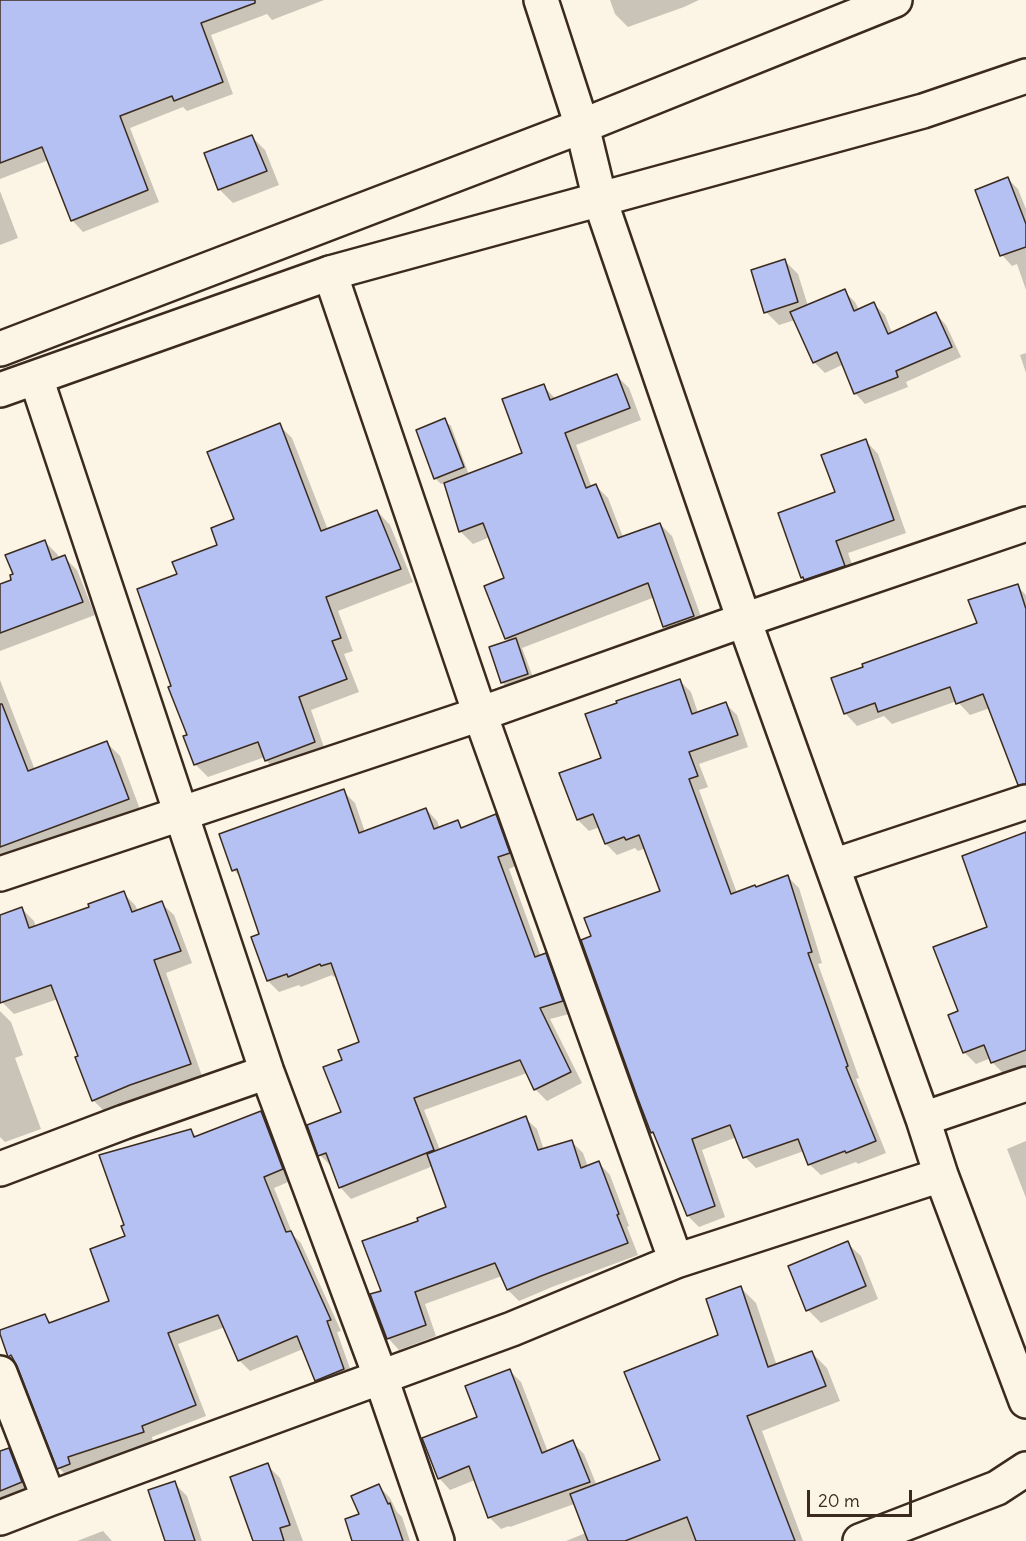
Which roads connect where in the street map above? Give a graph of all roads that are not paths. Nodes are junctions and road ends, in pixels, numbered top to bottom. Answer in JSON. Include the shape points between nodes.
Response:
{"nodes":[{"id":1,"x":542,"y":0,"type":"edge"},
{"id":2,"x":895,"y":0,"type":"edge"},
{"id":3,"x":1026,"y":76,"type":"edge"},
{"id":4,"x":582,"y":126,"type":"junction"},
{"id":5,"x":600,"y":200,"type":"junction"},
{"id":6,"x":330,"y":273,"type":"junction"},
{"id":7,"x":0,"y":349,"type":"edge"},
{"id":8,"x":36,"y":378,"type":"junction"},
{"id":9,"x":0,"y":390,"type":"edge"},
{"id":10,"x":1026,"y":524,"type":"edge"},
{"id":11,"x":744,"y":620,"type":"junction"},
{"id":12,"x":480,"y":714,"type":"junction"},
{"id":13,"x":1026,"y":802,"type":"edge"},
{"id":14,"x":181,"y":814,"type":"junction"},
{"id":15,"x":833,"y":866,"type":"junction"},
{"id":16,"x":0,"y":874,"type":"edge"},
{"id":17,"x":267,"y":1072,"type":"junction"},
{"id":18,"x":1026,"y":1084,"type":"edge"},
{"id":19,"x":923,"y":1119,"type":"junction"},
{"id":20,"x":0,"y":1169,"type":"edge"},
{"id":21,"x":941,"y":1175,"type":"junction"},
{"id":22,"x":676,"y":1261,"type":"junction"},
{"id":23,"x":0,"y":1373,"type":"edge"},
{"id":24,"x":381,"y":1378,"type":"junction"},
{"id":25,"x":1026,"y":1401,"type":"edge"},
{"id":26,"x":1026,"y":1469,"type":"edge"},
{"id":27,"x":49,"y":1498,"type":"junction"},
{"id":28,"x":0,"y":1518,"type":"edge"},
{"id":29,"x":437,"y":1541,"type":"edge"},
{"id":30,"x":860,"y":1541,"type":"edge"}],
"edges":[{"from":1,"to":4,"type":"street"},
{"from":2,"to":4,"type":"street"},
{"from":3,"to":5,"type":"street","via":[[923,111]]},
{"from":4,"to":5,"type":"street"},
{"from":4,"to":7,"type":"street"},
{"from":5,"to":6,"type":"street"},
{"from":5,"to":11,"type":"street"},
{"from":6,"to":8,"type":"street"},
{"from":6,"to":12,"type":"street"},
{"from":8,"to":9,"type":"street"},
{"from":8,"to":14,"type":"street"},
{"from":10,"to":11,"type":"street"},
{"from":11,"to":12,"type":"street"},
{"from":11,"to":15,"type":"street"},
{"from":12,"to":14,"type":"street"},
{"from":12,"to":22,"type":"street"},
{"from":13,"to":15,"type":"street"},
{"from":14,"to":16,"type":"street"},
{"from":14,"to":17,"type":"street"},
{"from":15,"to":19,"type":"street"},
{"from":17,"to":20,"type":"street"},
{"from":17,"to":24,"type":"street"},
{"from":18,"to":19,"type":"street"},
{"from":19,"to":21,"type":"street"},
{"from":21,"to":22,"type":"street"},
{"from":21,"to":25,"type":"street"},
{"from":22,"to":24,"type":"street"},
{"from":23,"to":27,"type":"street"},
{"from":24,"to":27,"type":"street"},
{"from":24,"to":29,"type":"street"},
{"from":26,"to":30,"type":"street","via":[[997,1488]]},
{"from":27,"to":28,"type":"street"}]}
